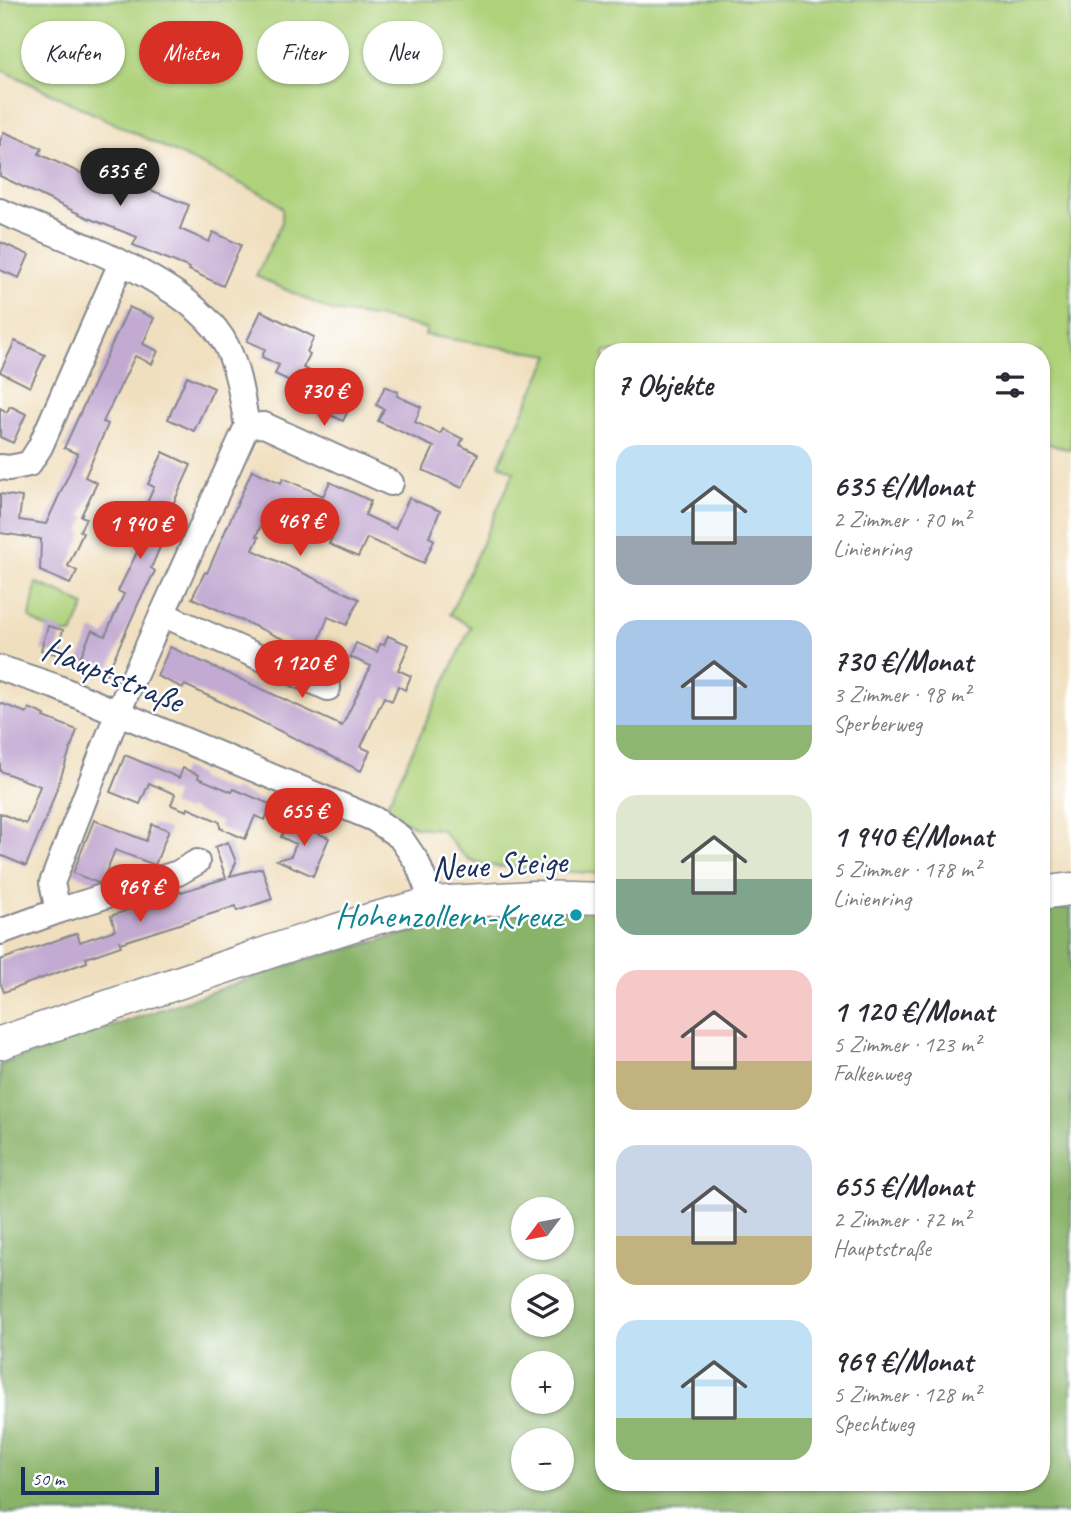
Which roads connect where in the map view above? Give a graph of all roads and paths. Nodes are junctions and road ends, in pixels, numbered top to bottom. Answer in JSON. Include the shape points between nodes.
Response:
{"nodes":[{"id":1,"x":0,"y":211,"type":"edge"},
{"id":2,"x":121,"y":264,"type":"junction"},
{"id":3,"x":247,"y":426,"type":"junction"},
{"id":4,"x":0,"y":467,"type":"edge"},
{"id":5,"x":391,"y":484,"type":"dead end"},
{"id":6,"x":162,"y":614,"type":"junction"},
{"id":7,"x":0,"y":668,"type":"edge"},
{"id":8,"x":328,"y":688,"type":"dead end"},
{"id":9,"x":118,"y":712,"type":"junction"},
{"id":10,"x":197,"y":862,"type":"dead end"},
{"id":11,"x":1071,"y":889,"type":"edge"},
{"id":12,"x":1050,"y":892,"type":"edge"},
{"id":13,"x":595,"y":899,"type":"edge"},
{"id":14,"x":433,"y":903,"type":"junction"},
{"id":15,"x":58,"y":911,"type":"junction"},
{"id":16,"x":0,"y":932,"type":"edge"},
{"id":17,"x":0,"y":1043,"type":"edge"}],
"edges":[{"from":1,"to":2,"type":"street"},
{"from":2,"to":3,"type":"street","via":[[178,293],[208,318],[227,346]]},
{"from":2,"to":4,"type":"street","via":[[40,447],[29,464]]},
{"from":3,"to":5,"type":"street","via":[[264,425]]},
{"from":3,"to":6,"type":"street"},
{"from":6,"to":8,"type":"street"},
{"from":6,"to":9,"type":"street"},
{"from":7,"to":9,"type":"street","name":"Hauptstraße"},
{"from":9,"to":14,"type":"street","name":"Hauptstraße","via":[[374,819],[400,837],[417,862]]},
{"from":9,"to":15,"type":"street","via":[[52,883]]},
{"from":10,"to":15,"type":"street","via":[[178,873]]},
{"from":11,"to":12,"type":"main road"},
{"from":13,"to":14,"type":"main road","name":"Neue Steige"},
{"from":14,"to":17,"type":"main road","name":"Neue Steige","via":[[316,936]]},
{"from":15,"to":16,"type":"street"}]}
